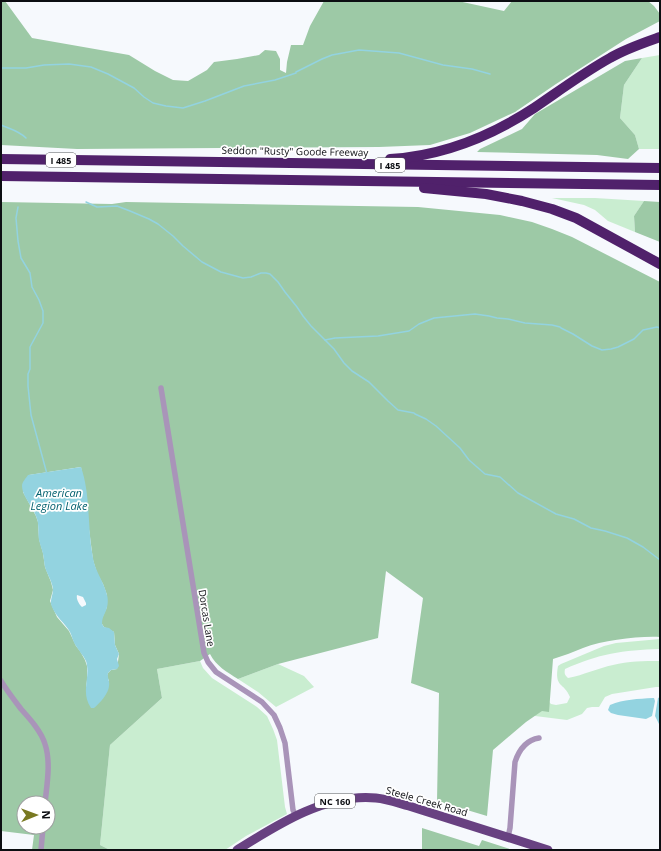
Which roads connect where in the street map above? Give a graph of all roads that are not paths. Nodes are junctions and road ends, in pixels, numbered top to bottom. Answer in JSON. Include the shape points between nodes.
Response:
{"nodes":[{"id":1,"x":660,"y":37,"type":"edge"},
{"id":2,"x":1,"y":159,"type":"edge"},
{"id":3,"x":311,"y":163,"type":"junction"},
{"id":4,"x":660,"y":168,"type":"edge"},
{"id":5,"x":1,"y":176,"type":"edge"},
{"id":6,"x":378,"y":182,"type":"junction"},
{"id":7,"x":660,"y":185,"type":"edge"},
{"id":8,"x":660,"y":264,"type":"edge"},
{"id":9,"x":162,"y":388,"type":"dead end"},
{"id":10,"x":1,"y":681,"type":"edge"},
{"id":11,"x":539,"y":738,"type":"dead end"},
{"id":12,"x":46,"y":795,"type":"edge"},
{"id":13,"x":296,"y":816,"type":"junction"},
{"id":14,"x":42,"y":835,"type":"edge"},
{"id":15,"x":508,"y":837,"type":"junction"},
{"id":16,"x":41,"y":850,"type":"edge"},
{"id":17,"x":237,"y":850,"type":"edge"},
{"id":18,"x":548,"y":850,"type":"edge"}],
"edges":[{"from":1,"to":3,"type":"highway","via":[[611,57],[534,108],[478,138],[449,148],[401,158]]},
{"from":2,"to":3,"type":"highway","name":"Seddon \"Rusty\" Goode Freeway","number":"I 485"},
{"from":3,"to":4,"type":"highway","name":"Seddon \"Rusty\" Goode Freeway","number":"I 485"},
{"from":5,"to":6,"type":"highway","number":"I 485"},
{"from":6,"to":7,"type":"highway","number":"I 485"},
{"from":6,"to":8,"type":"highway","via":[[486,194],[552,209],[576,218]]},
{"from":9,"to":13,"type":"street","name":"Dorcas Lane","via":[[204,653],[216,672],[262,702],[274,715],[284,743]]},
{"from":10,"to":12,"type":"street","via":[[43,738],[48,767]]},
{"from":11,"to":15,"type":"street","via":[[523,747],[515,762]]},
{"from":13,"to":15,"type":"main road","name":"Steele Creek Road","number":"NC 160","via":[[337,801],[376,798]]},
{"from":13,"to":17,"type":"main road","name":"Steele Creek Road","number":"NC 160"},
{"from":14,"to":16,"type":"street"},
{"from":15,"to":18,"type":"main road","name":"Steele Creek Road","number":"NC 160"}]}
